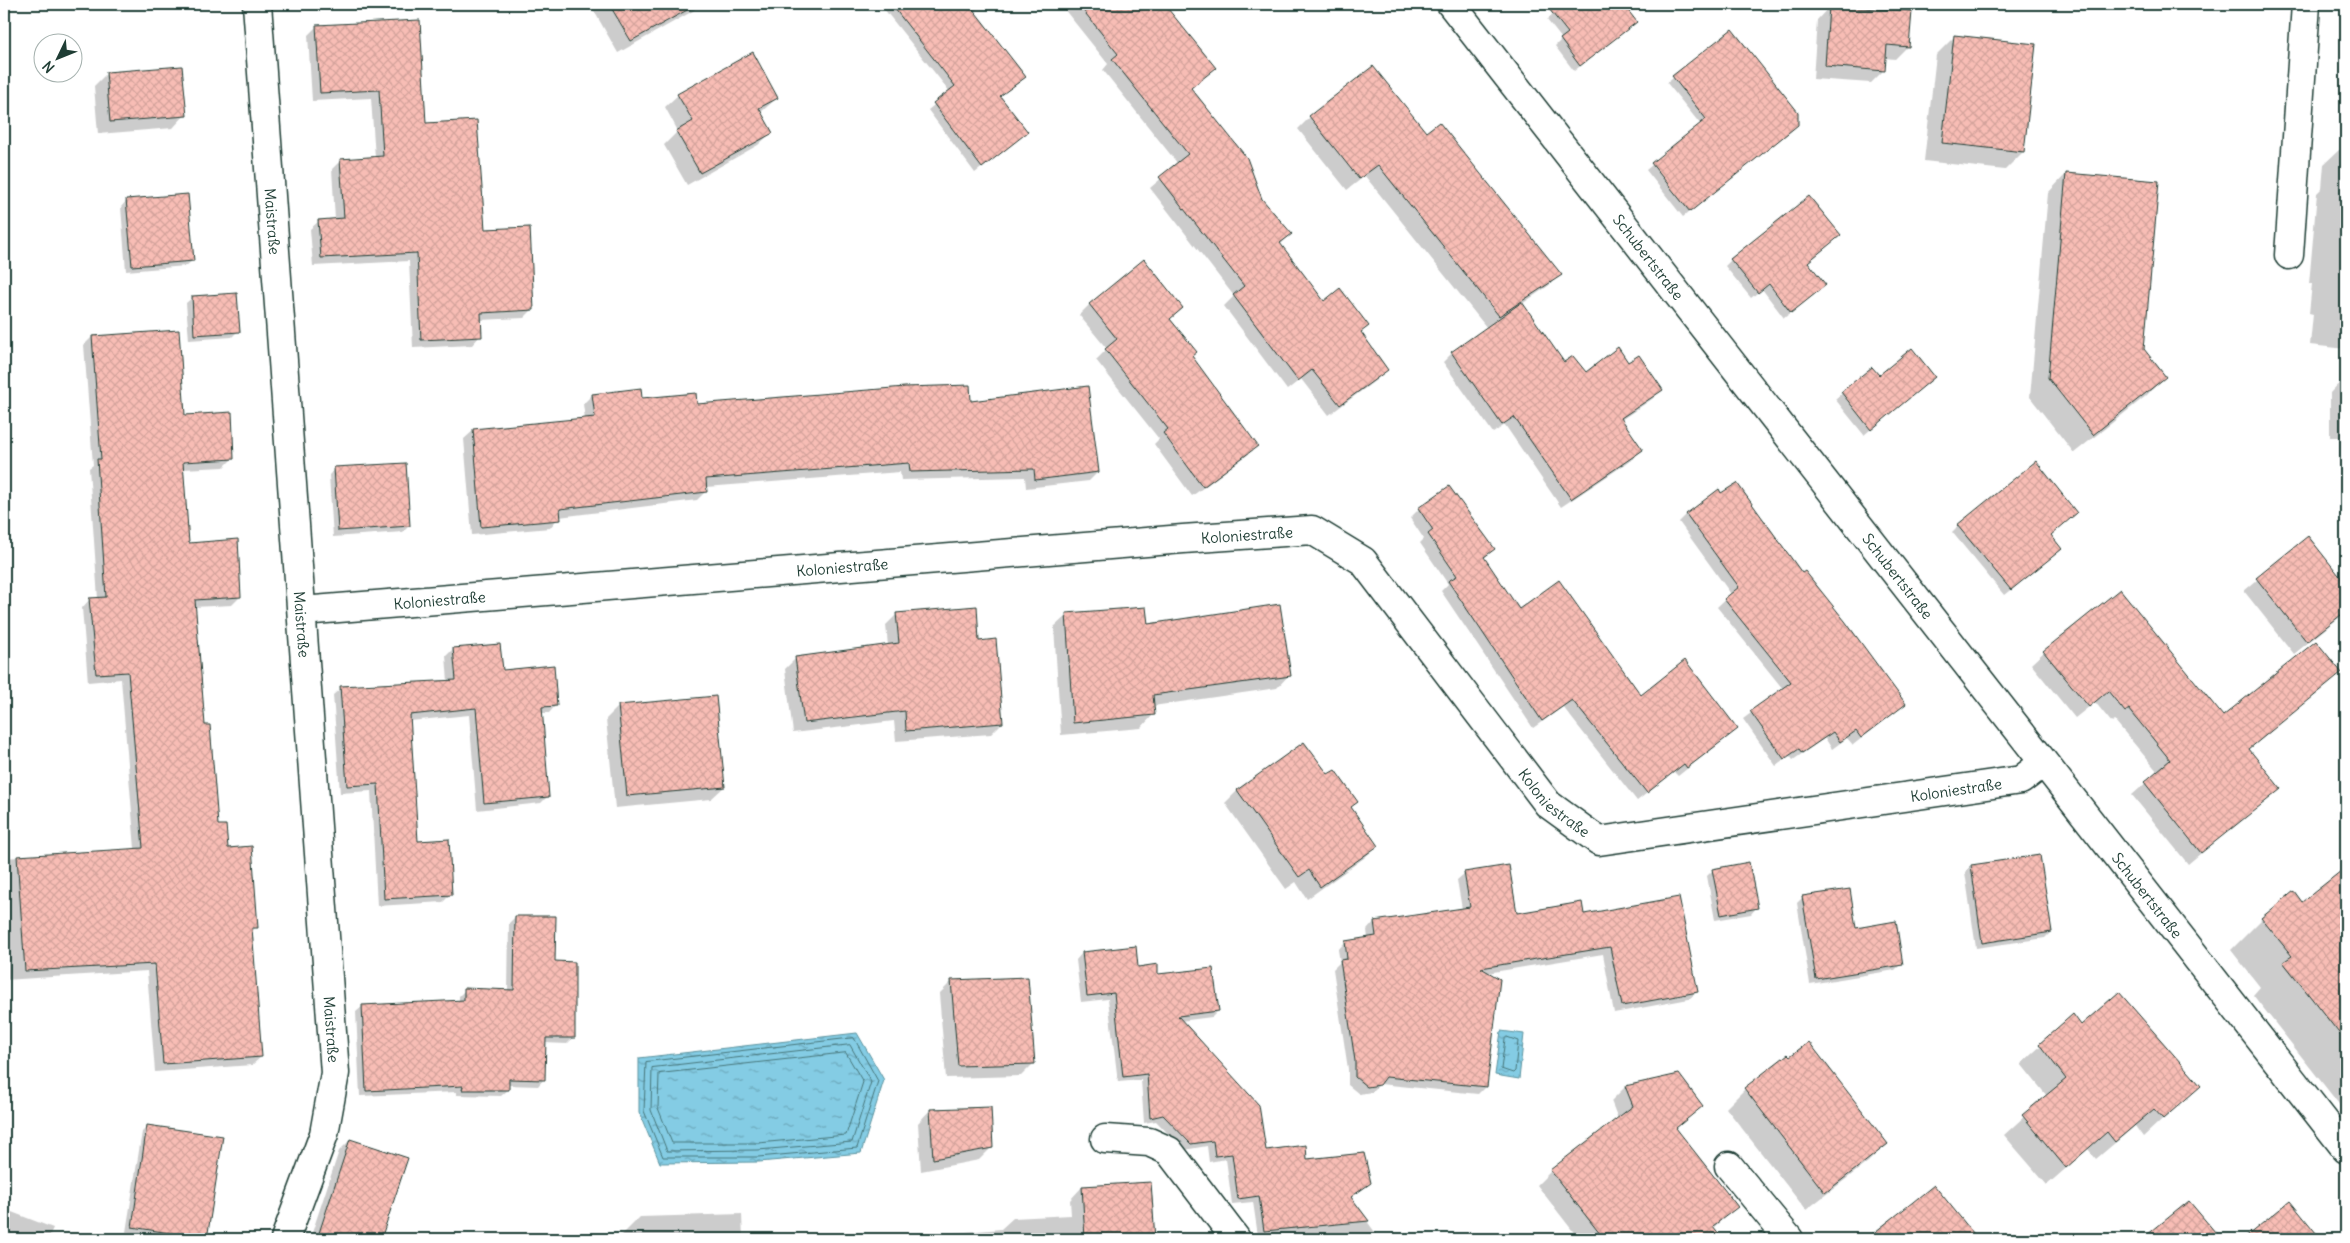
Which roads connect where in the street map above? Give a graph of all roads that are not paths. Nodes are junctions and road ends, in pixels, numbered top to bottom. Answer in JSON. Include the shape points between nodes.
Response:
{"nodes":[{"id":1,"x":257,"y":4,"type":"edge"},
{"id":2,"x":1450,"y":4,"type":"edge"},
{"id":3,"x":2306,"y":4,"type":"edge"},
{"id":4,"x":2288,"y":255,"type":"dead end"},
{"id":5,"x":302,"y":611,"type":"junction"},
{"id":6,"x":2043,"y":763,"type":"junction"},
{"id":7,"x":1105,"y":1139,"type":"dead end"},
{"id":8,"x":2346,"y":1149,"type":"edge"},
{"id":9,"x":1729,"y":1166,"type":"dead end"},
{"id":10,"x":285,"y":1239,"type":"edge"},
{"id":11,"x":1236,"y":1239,"type":"edge"},
{"id":12,"x":1790,"y":1239,"type":"edge"}],
"edges":[{"from":1,"to":5,"type":"street","name":"Maistraße"},
{"from":2,"to":6,"type":"street","name":"Schubertstraße"},
{"from":3,"to":4,"type":"street"},
{"from":5,"to":6,"type":"street","name":"Koloniestraße","via":[[1312,530],[1363,561],[1548,804],[1599,841],[2021,780]]},
{"from":5,"to":10,"type":"street","name":"Maistraße","via":[[335,1073],[324,1134]]},
{"from":6,"to":8,"type":"street","name":"Schubertstraße"},
{"from":7,"to":11,"type":"street","via":[[1149,1142],[1169,1151]]},
{"from":9,"to":12,"type":"street"}]}
